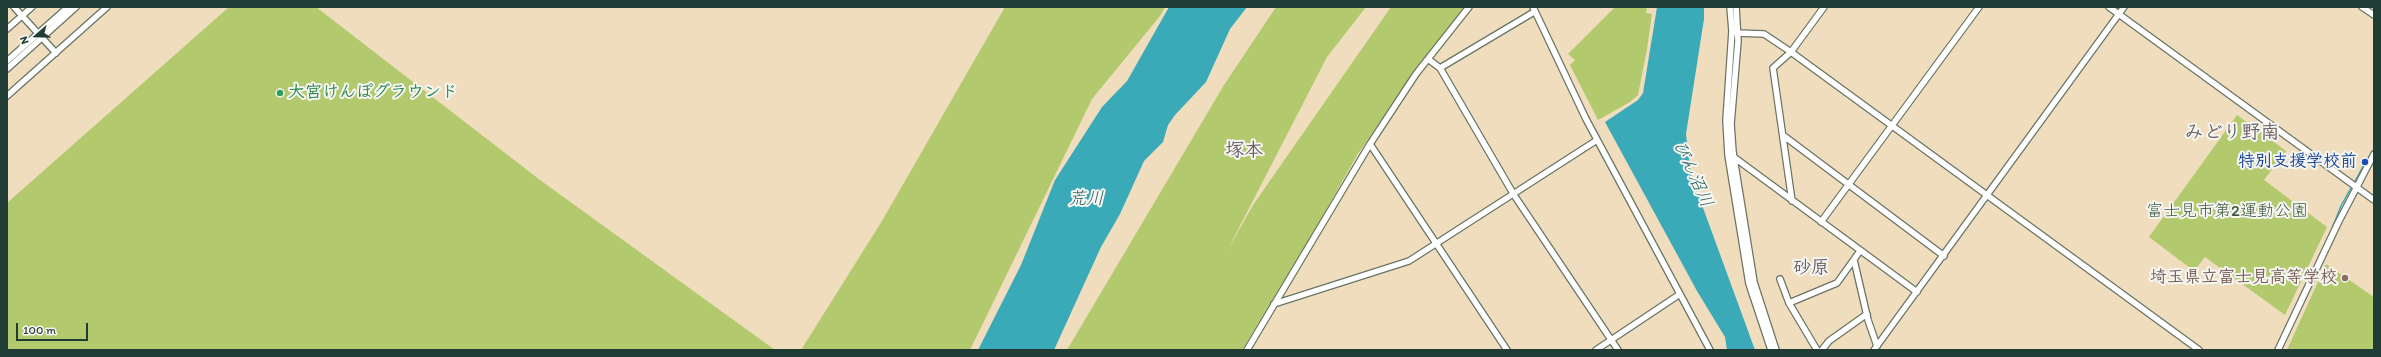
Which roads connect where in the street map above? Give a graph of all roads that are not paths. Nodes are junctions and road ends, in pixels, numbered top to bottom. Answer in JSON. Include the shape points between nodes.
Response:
{"nodes":[{"id":1,"x":14,"y":7,"type":"edge"},
{"id":2,"x":32,"y":7,"type":"edge"},
{"id":3,"x":68,"y":7,"type":"edge"},
{"id":4,"x":76,"y":7,"type":"edge"},
{"id":5,"x":107,"y":7,"type":"edge"},
{"id":6,"x":1469,"y":7,"type":"edge"},
{"id":7,"x":1730,"y":7,"type":"edge"},
{"id":8,"x":1736,"y":7,"type":"edge"},
{"id":9,"x":1824,"y":7,"type":"edge"},
{"id":10,"x":1979,"y":7,"type":"edge"},
{"id":11,"x":2109,"y":7,"type":"edge"},
{"id":12,"x":2124,"y":7,"type":"edge"},
{"id":13,"x":2362,"y":7,"type":"edge"},
{"id":14,"x":1534,"y":9,"type":"edge"},
{"id":15,"x":2119,"y":14,"type":"junction"},
{"id":16,"x":22,"y":16,"type":"junction"},
{"id":17,"x":2374,"y":16,"type":"edge"},
{"id":18,"x":7,"y":29,"type":"edge"},
{"id":19,"x":1737,"y":33,"type":"junction"},
{"id":20,"x":40,"y":36,"type":"junction"},
{"id":21,"x":1791,"y":52,"type":"junction"},
{"id":22,"x":56,"y":53,"type":"junction"},
{"id":23,"x":1428,"y":59,"type":"junction"},
{"id":24,"x":7,"y":61,"type":"edge"},
{"id":25,"x":1440,"y":68,"type":"junction"},
{"id":26,"x":7,"y":69,"type":"edge"},
{"id":27,"x":7,"y":96,"type":"edge"},
{"id":28,"x":1891,"y":127,"type":"junction"},
{"id":29,"x":1784,"y":136,"type":"junction"},
{"id":30,"x":1596,"y":140,"type":"junction"},
{"id":31,"x":1370,"y":144,"type":"junction"},
{"id":32,"x":2374,"y":154,"type":"edge"},
{"id":33,"x":1735,"y":158,"type":"junction"},
{"id":34,"x":1850,"y":185,"type":"junction"},
{"id":35,"x":2356,"y":187,"type":"junction"},
{"id":36,"x":1514,"y":194,"type":"junction"},
{"id":37,"x":1987,"y":196,"type":"junction"},
{"id":38,"x":2374,"y":200,"type":"edge"},
{"id":39,"x":1792,"y":201,"type":"junction"},
{"id":40,"x":1821,"y":222,"type":"junction"},
{"id":41,"x":1437,"y":245,"type":"junction"},
{"id":42,"x":1860,"y":251,"type":"junction"},
{"id":43,"x":1944,"y":256,"type":"junction"},
{"id":44,"x":1854,"y":260,"type":"junction"},
{"id":45,"x":1780,"y":279,"type":"dead end"},
{"id":46,"x":1916,"y":292,"type":"junction"},
{"id":47,"x":1680,"y":294,"type":"junction"},
{"id":48,"x":1789,"y":303,"type":"junction"},
{"id":49,"x":1274,"y":304,"type":"junction"},
{"id":50,"x":1867,"y":314,"type":"junction"},
{"id":51,"x":1611,"y":340,"type":"junction"},
{"id":52,"x":1875,"y":349,"type":"edge"},
{"id":53,"x":1247,"y":350,"type":"edge"},
{"id":54,"x":1507,"y":350,"type":"edge"},
{"id":55,"x":1596,"y":350,"type":"edge"},
{"id":56,"x":1618,"y":350,"type":"edge"},
{"id":57,"x":1710,"y":350,"type":"edge"},
{"id":58,"x":1771,"y":350,"type":"edge"},
{"id":59,"x":1776,"y":350,"type":"edge"},
{"id":60,"x":1817,"y":350,"type":"edge"},
{"id":61,"x":1822,"y":350,"type":"edge"},
{"id":62,"x":2199,"y":350,"type":"edge"},
{"id":63,"x":2278,"y":350,"type":"edge"}],
"edges":[{"from":1,"to":16,"type":"street"},
{"from":2,"to":16,"type":"street"},
{"from":3,"to":20,"type":"street"},
{"from":4,"to":20,"type":"street"},
{"from":5,"to":22,"type":"street"},
{"from":6,"to":23,"type":"street"},
{"from":7,"to":58,"type":"street","via":[[1732,31],[1726,120],[1728,154],[1749,284]]},
{"from":8,"to":19,"type":"street"},
{"from":9,"to":21,"type":"street"},
{"from":10,"to":28,"type":"street"},
{"from":11,"to":15,"type":"street"},
{"from":12,"to":15,"type":"street"},
{"from":13,"to":17,"type":"street"},
{"from":14,"to":25,"type":"street"},
{"from":14,"to":30,"type":"street"},
{"from":15,"to":35,"type":"street"},
{"from":15,"to":37,"type":"street"},
{"from":16,"to":18,"type":"street"},
{"from":16,"to":20,"type":"street"},
{"from":19,"to":21,"type":"street","via":[[1764,34]]},
{"from":19,"to":33,"type":"street","via":[[1731,124]]},
{"from":20,"to":22,"type":"street"},
{"from":20,"to":24,"type":"street"},
{"from":20,"to":26,"type":"street"},
{"from":21,"to":28,"type":"street"},
{"from":21,"to":29,"type":"street","via":[[1773,68]]},
{"from":22,"to":27,"type":"street"},
{"from":23,"to":25,"type":"street"},
{"from":23,"to":31,"type":"street"},
{"from":25,"to":36,"type":"street"},
{"from":28,"to":34,"type":"street"},
{"from":28,"to":37,"type":"street"},
{"from":29,"to":34,"type":"street"},
{"from":29,"to":39,"type":"street"},
{"from":30,"to":36,"type":"street"},
{"from":30,"to":47,"type":"street"},
{"from":31,"to":41,"type":"street"},
{"from":31,"to":49,"type":"street","via":[[1316,238]]},
{"from":32,"to":35,"type":"street"},
{"from":33,"to":39,"type":"street"},
{"from":33,"to":59,"type":"street","via":[[1754,282]]},
{"from":34,"to":40,"type":"street"},
{"from":34,"to":43,"type":"street"},
{"from":35,"to":38,"type":"street"},
{"from":35,"to":63,"type":"street"},
{"from":36,"to":41,"type":"street"},
{"from":36,"to":51,"type":"street"},
{"from":37,"to":43,"type":"street"},
{"from":37,"to":62,"type":"street"},
{"from":39,"to":40,"type":"street"},
{"from":40,"to":42,"type":"street"},
{"from":41,"to":49,"type":"street","via":[[1409,261]]},
{"from":41,"to":54,"type":"street"},
{"from":42,"to":44,"type":"street"},
{"from":42,"to":46,"type":"street"},
{"from":43,"to":46,"type":"street"},
{"from":44,"to":48,"type":"street","via":[[1837,283]]},
{"from":44,"to":50,"type":"street"},
{"from":45,"to":48,"type":"street"},
{"from":46,"to":52,"type":"street"},
{"from":47,"to":51,"type":"street"},
{"from":47,"to":57,"type":"street"},
{"from":48,"to":60,"type":"street"},
{"from":49,"to":53,"type":"street"},
{"from":50,"to":52,"type":"street"},
{"from":50,"to":61,"type":"street","via":[[1829,341]]},
{"from":51,"to":55,"type":"street"},
{"from":51,"to":56,"type":"street"}]}
